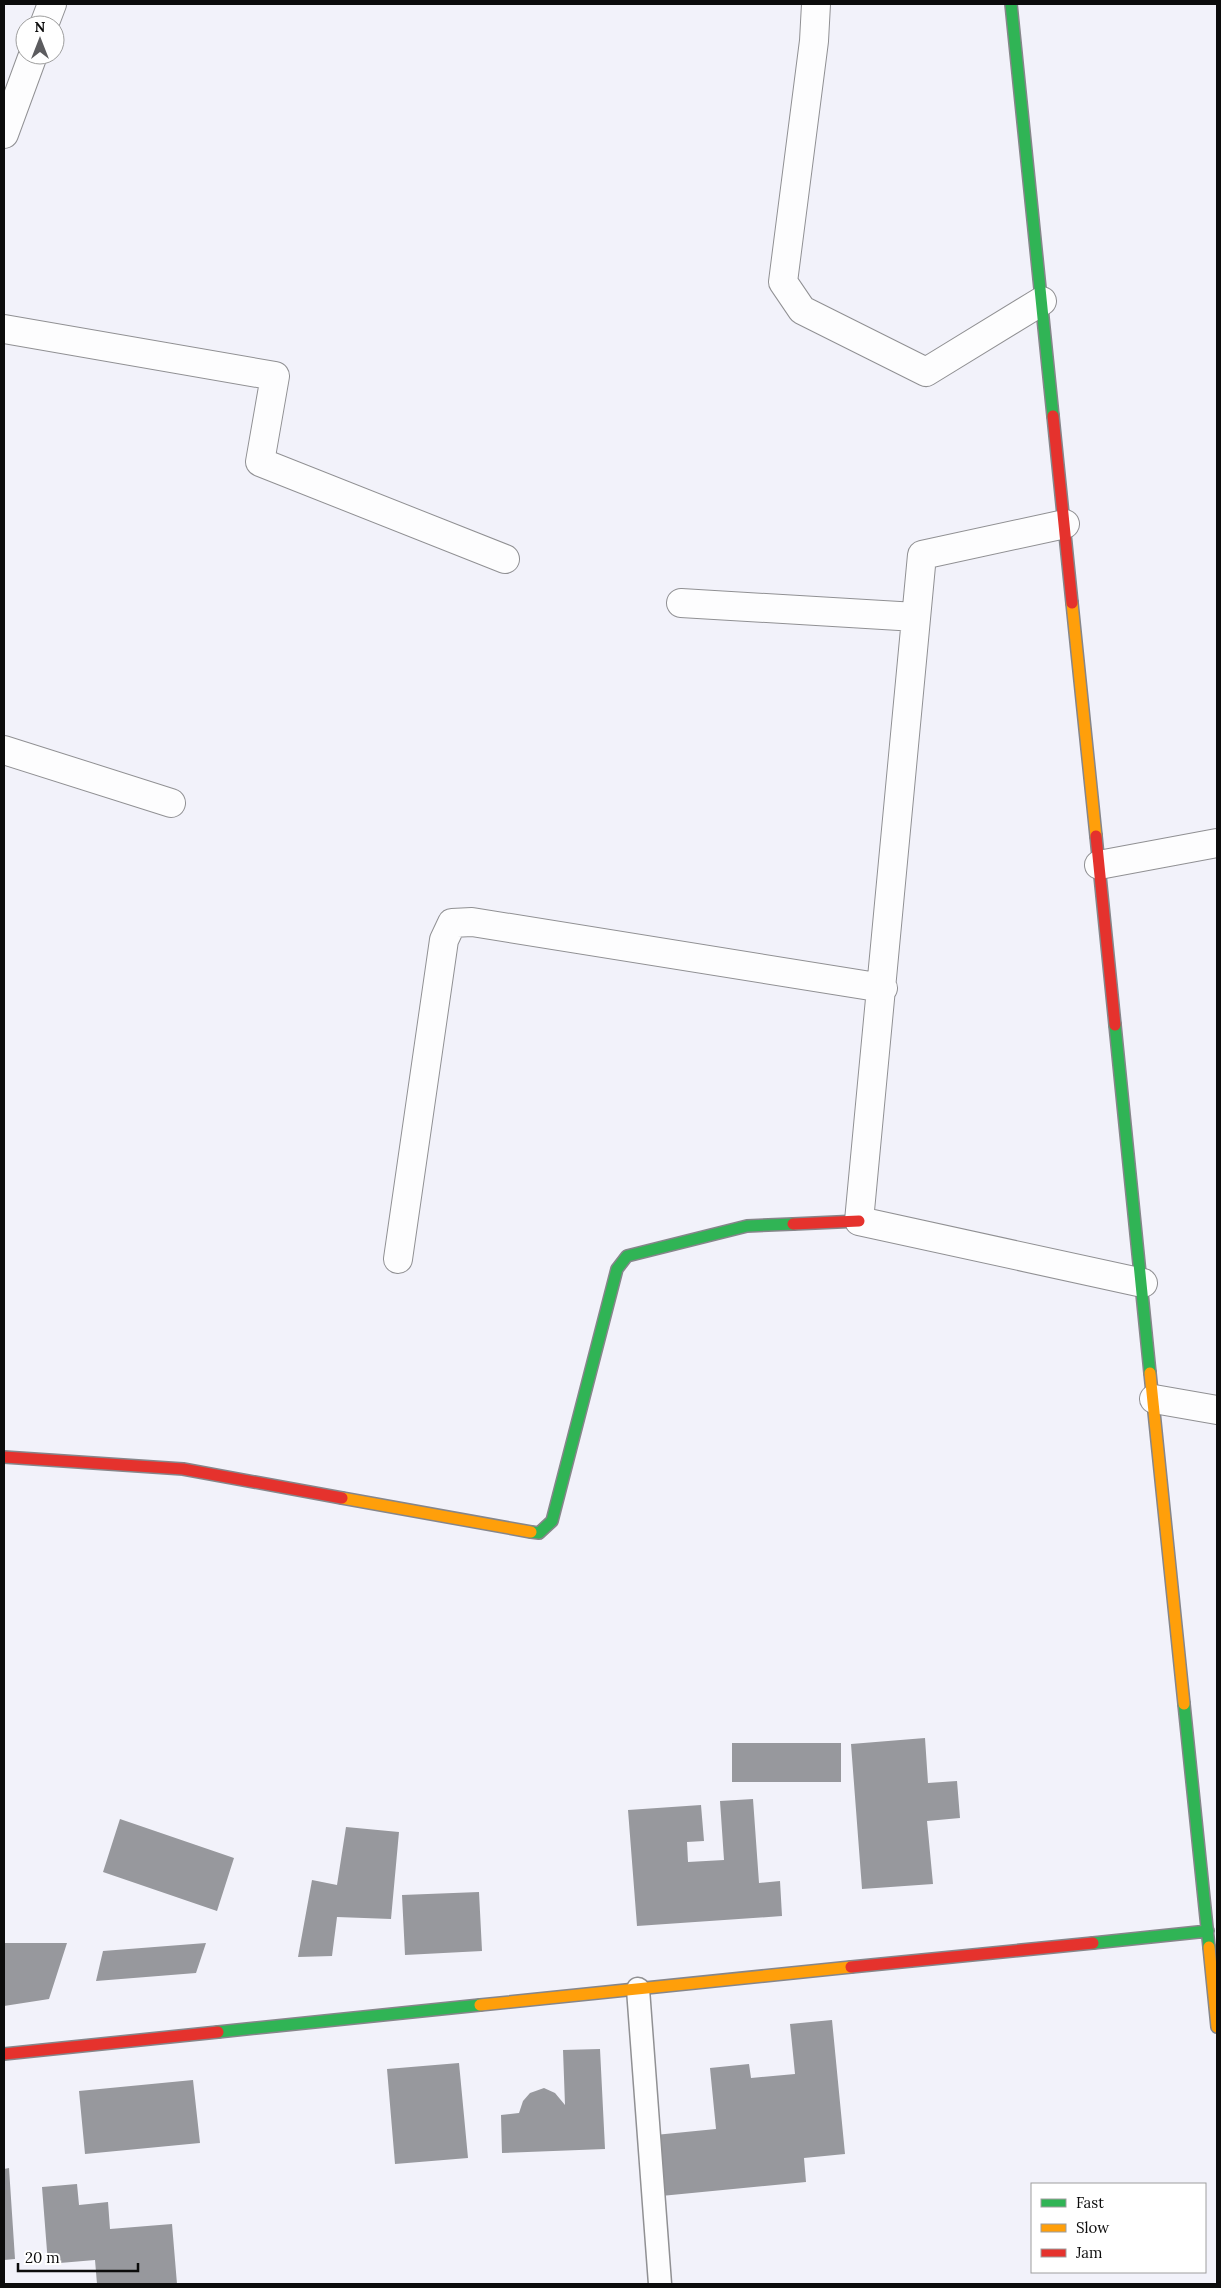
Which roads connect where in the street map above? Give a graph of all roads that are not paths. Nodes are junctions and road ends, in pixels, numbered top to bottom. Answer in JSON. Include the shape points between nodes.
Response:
{"nodes":[{"id":1,"x":816,"y":4,"type":"edge"},
{"id":2,"x":1011,"y":4,"type":"edge"},
{"id":3,"x":29,"y":65,"type":"edge"},
{"id":4,"x":4,"y":134,"type":"edge"},
{"id":5,"x":1042,"y":301,"type":"junction"},
{"id":6,"x":4,"y":329,"type":"edge"},
{"id":7,"x":1065,"y":524,"type":"junction"},
{"id":8,"x":505,"y":559,"type":"dead end"},
{"id":9,"x":681,"y":604,"type":"dead end"},
{"id":10,"x":916,"y":617,"type":"junction"},
{"id":11,"x":4,"y":750,"type":"edge"},
{"id":12,"x":171,"y":803,"type":"dead end"},
{"id":13,"x":1217,"y":844,"type":"edge"},
{"id":14,"x":1099,"y":865,"type":"junction"},
{"id":15,"x":883,"y":988,"type":"junction"},
{"id":16,"x":860,"y":1221,"type":"junction"},
{"id":17,"x":398,"y":1259,"type":"dead end"},
{"id":18,"x":1142,"y":1283,"type":"junction"},
{"id":19,"x":1154,"y":1399,"type":"junction"},
{"id":20,"x":1217,"y":1410,"type":"edge"},
{"id":21,"x":4,"y":1457,"type":"edge"},
{"id":22,"x":1210,"y":1879,"type":"edge"},
{"id":23,"x":1208,"y":1931,"type":"junction"},
{"id":24,"x":638,"y":1989,"type":"junction"},
{"id":25,"x":1217,"y":2027,"type":"edge"},
{"id":26,"x":4,"y":2054,"type":"edge"},
{"id":27,"x":660,"y":2284,"type":"edge"}],
"edges":[{"from":1,"to":5,"type":"street","via":[[783,282],[802,310],[926,372]]},
{"from":2,"to":5,"type":"street"},
{"from":3,"to":4,"type":"street"},
{"from":5,"to":7,"type":"street"},
{"from":6,"to":8,"type":"street","via":[[275,376],[260,462]]},
{"from":7,"to":10,"type":"street","via":[[922,555]]},
{"from":7,"to":14,"type":"street"},
{"from":9,"to":10,"type":"street"},
{"from":10,"to":15,"type":"street"},
{"from":11,"to":12,"type":"street"},
{"from":13,"to":14,"type":"street"},
{"from":14,"to":18,"type":"street"},
{"from":15,"to":16,"type":"street"},
{"from":15,"to":17,"type":"street","via":[[472,922],[452,923],[444,940]]},
{"from":16,"to":18,"type":"street"},
{"from":16,"to":21,"type":"street","via":[[747,1226],[627,1256],[617,1269],[552,1521],[539,1533],[183,1469]]},
{"from":18,"to":19,"type":"street"},
{"from":19,"to":20,"type":"street"},
{"from":19,"to":22,"type":"street"},
{"from":22,"to":23,"type":"street"},
{"from":23,"to":24,"type":"street"},
{"from":23,"to":25,"type":"street"},
{"from":24,"to":26,"type":"street"},
{"from":24,"to":27,"type":"lane"}]}
